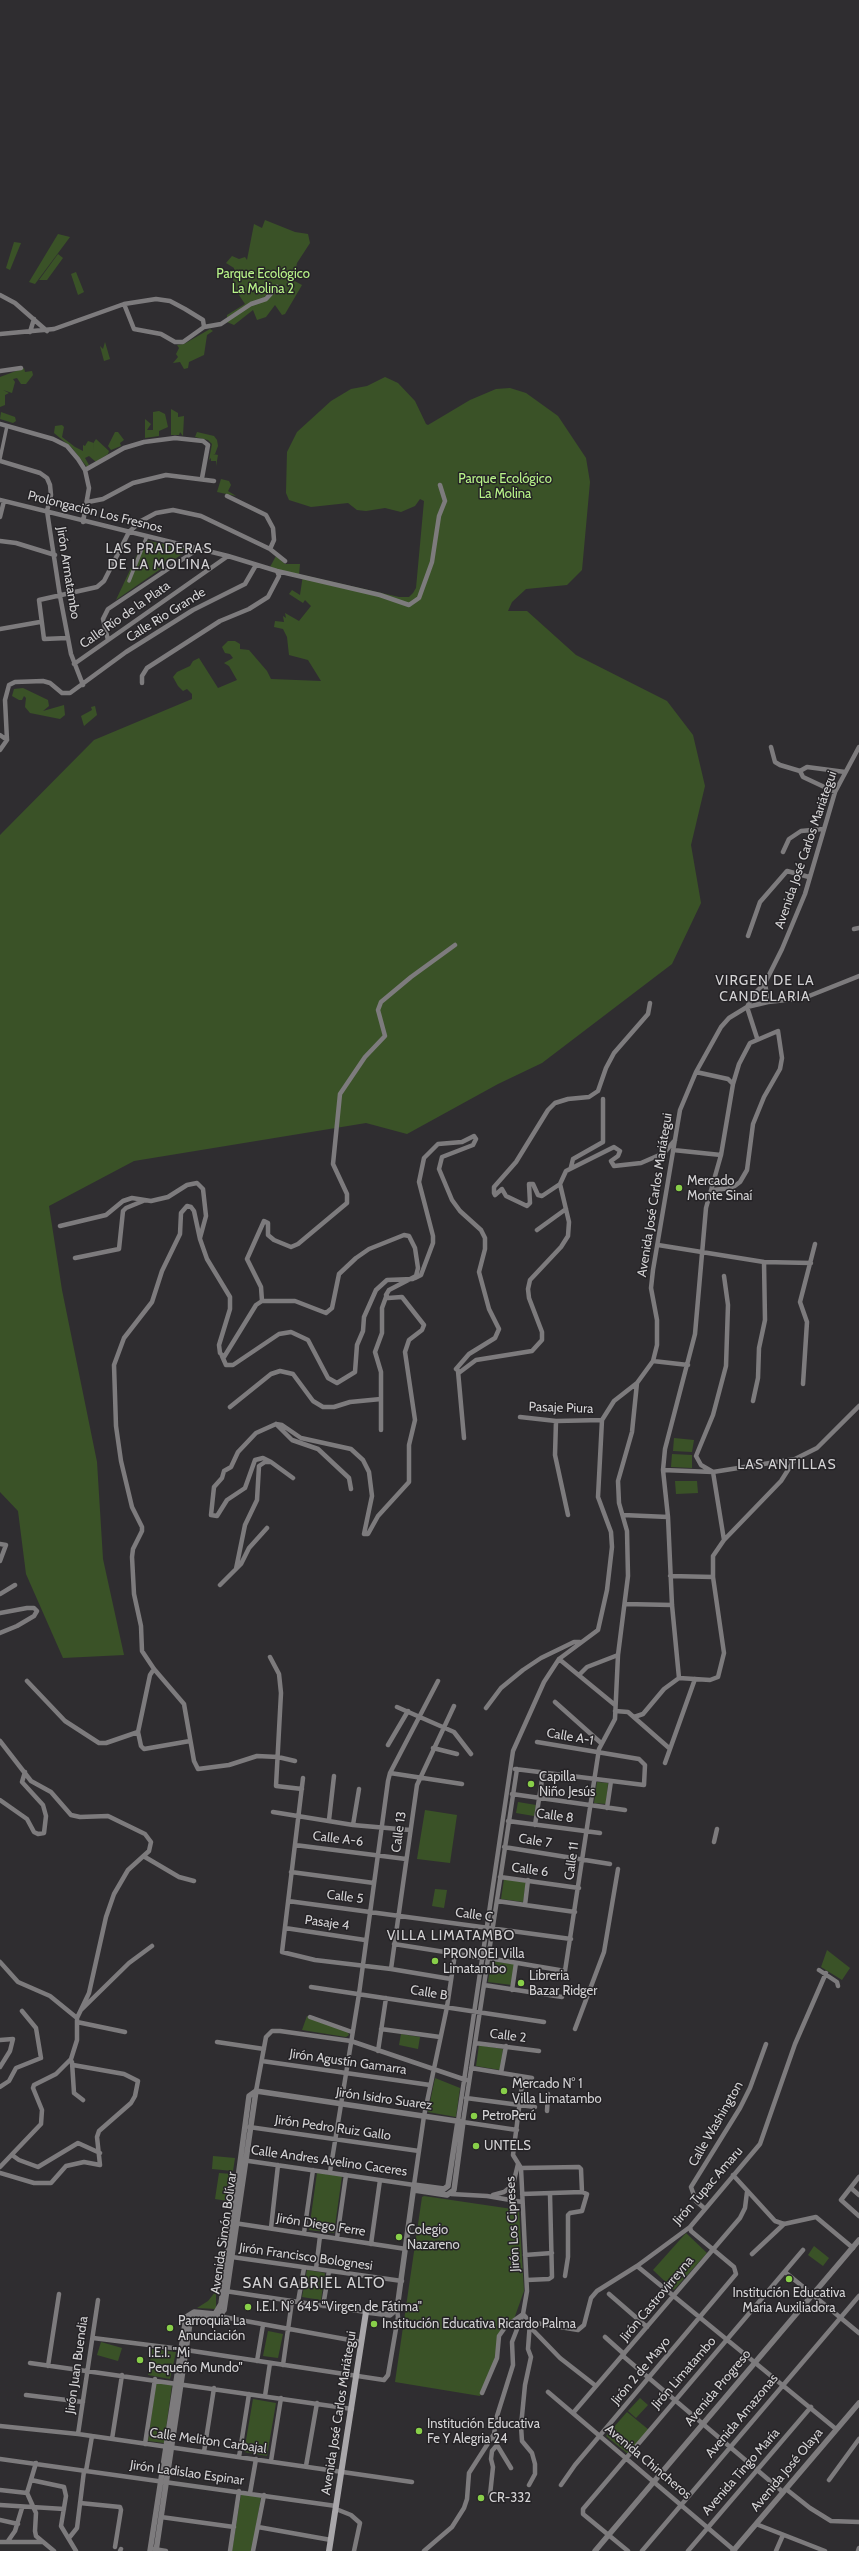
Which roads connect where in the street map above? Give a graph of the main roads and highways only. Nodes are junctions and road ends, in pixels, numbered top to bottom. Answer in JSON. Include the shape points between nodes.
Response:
{"nodes":[{"id":1,"x":366,"y":2312,"type":"road end"},
{"id":2,"x":329,"y":2551,"type":"edge"}],
"edges":[{"from":1,"to":2,"type":"main road","name":"Avenida José Carlos Mariátegui"}]}
